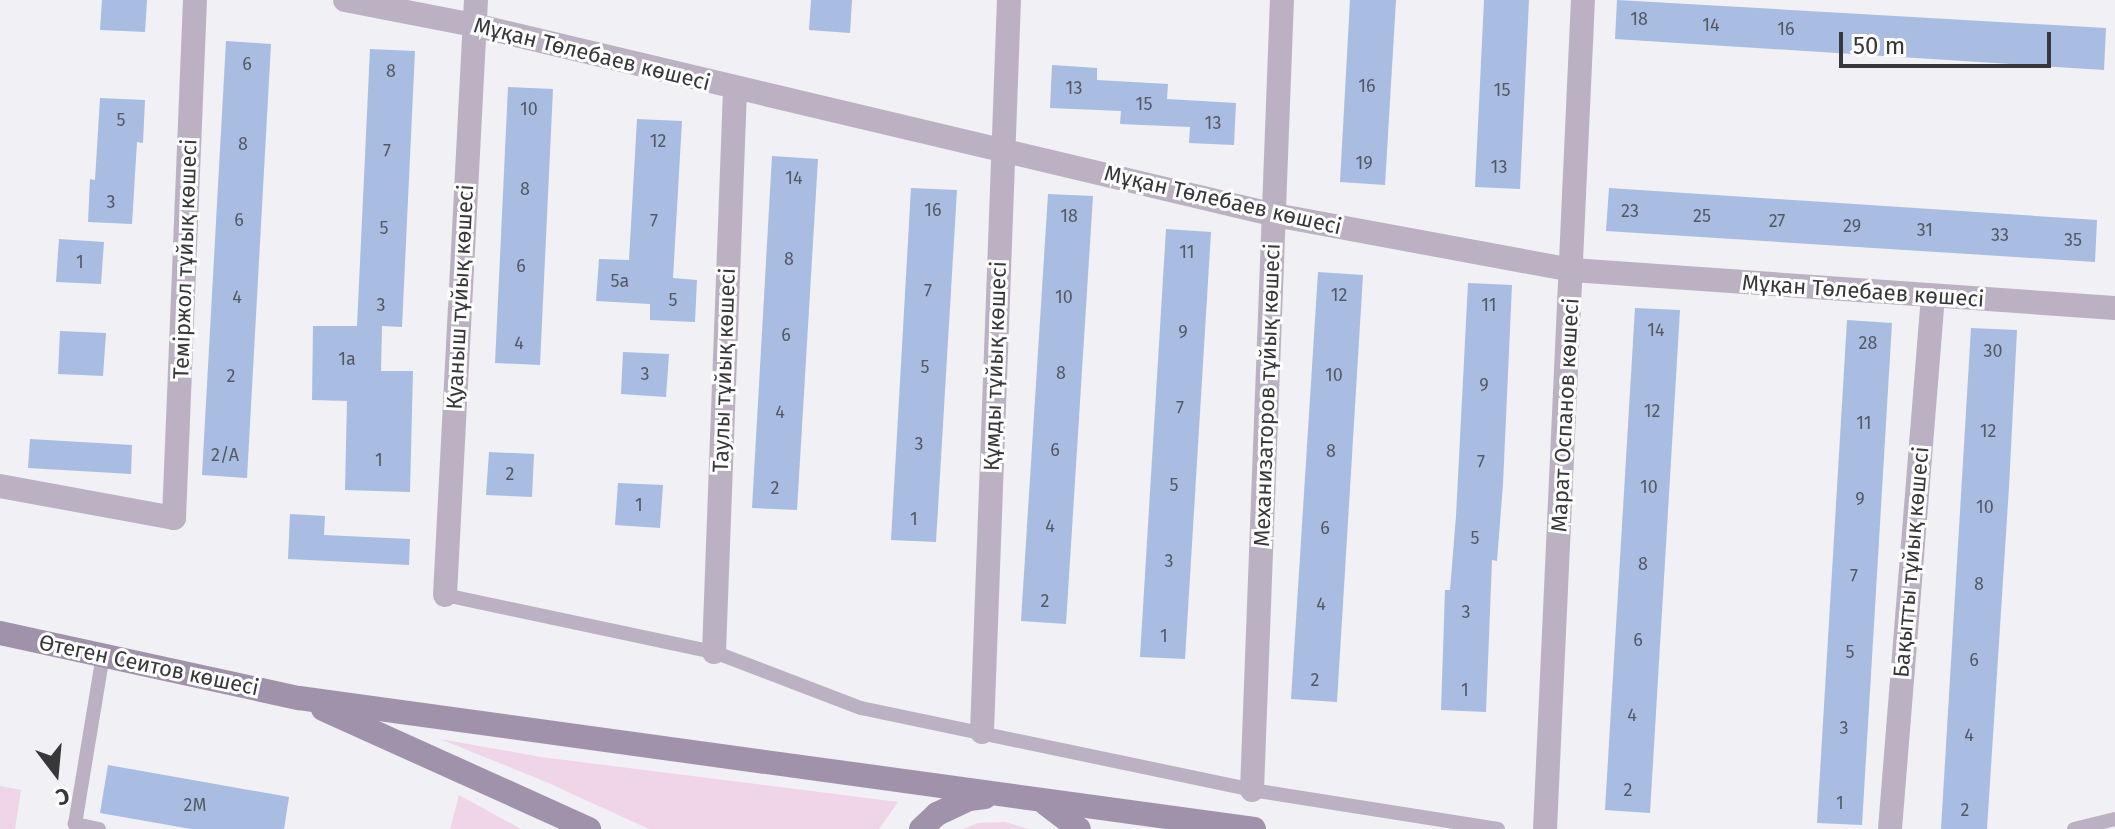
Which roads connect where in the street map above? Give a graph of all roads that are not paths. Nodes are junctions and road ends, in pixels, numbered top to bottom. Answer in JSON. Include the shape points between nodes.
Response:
{"nodes":[{"id":1,"x":195,"y":0,"type":"edge"},
{"id":2,"x":345,"y":0,"type":"edge"},
{"id":3,"x":476,"y":0,"type":"edge"},
{"id":4,"x":1009,"y":0,"type":"edge"},
{"id":5,"x":1282,"y":0,"type":"edge"},
{"id":6,"x":1583,"y":0,"type":"edge"},
{"id":7,"x":474,"y":25,"type":"junction"},
{"id":8,"x":735,"y":89,"type":"junction"},
{"id":9,"x":1003,"y":150,"type":"junction"},
{"id":10,"x":1275,"y":215,"type":"junction"},
{"id":11,"x":1572,"y":270,"type":"junction"},
{"id":12,"x":1933,"y":296,"type":"junction"},
{"id":13,"x":2115,"y":308,"type":"edge"},
{"id":14,"x":0,"y":486,"type":"edge"},
{"id":15,"x":445,"y":595,"type":"joint"},
{"id":16,"x":0,"y":633,"type":"edge"},
{"id":17,"x":714,"y":652,"type":"junction"},
{"id":18,"x":103,"y":655,"type":"junction"},
{"id":19,"x":299,"y":698,"type":"junction"},
{"id":20,"x":982,"y":732,"type":"junction"},
{"id":21,"x":1252,"y":790,"type":"junction"},
{"id":22,"x":1003,"y":794,"type":"junction"},
{"id":23,"x":1037,"y":799,"type":"junction"},
{"id":24,"x":2115,"y":819,"type":"edge"},
{"id":25,"x":99,"y":829,"type":"edge"},
{"id":26,"x":589,"y":829,"type":"edge"},
{"id":27,"x":921,"y":829,"type":"edge"},
{"id":28,"x":1079,"y":829,"type":"edge"},
{"id":29,"x":1254,"y":829,"type":"edge"},
{"id":30,"x":1498,"y":829,"type":"edge"},
{"id":31,"x":1545,"y":829,"type":"edge"},
{"id":32,"x":1890,"y":829,"type":"edge"},
{"id":33,"x":2074,"y":829,"type":"edge"}],
"edges":[{"from":1,"to":14,"type":"street","name":"Теміржол тұйық көшесі","via":[[174,518]]},
{"from":2,"to":7,"type":"street","name":"Мұқан Төлебаев көшесі"},
{"from":3,"to":7,"type":"street","name":"Қуаныш тұйық көшесі"},
{"from":4,"to":9,"type":"street","name":"Құмды тұйық көшесі"},
{"from":5,"to":10,"type":"street","name":"Механизаторов тұйық көшесі"},
{"from":6,"to":11,"type":"street","name":"Марат Оспанов көшесі"},
{"from":7,"to":8,"type":"street","name":"Мұқан Төлебаев көшесі"},
{"from":7,"to":15,"type":"street","name":"Қуаныш тұйық көшесі"},
{"from":8,"to":9,"type":"street","name":"Мұқан Төлебаев көшесі"},
{"from":8,"to":17,"type":"street","name":"Таулы тұйық көшесі"},
{"from":9,"to":10,"type":"street","name":"Мұқан Төлебаев көшесі"},
{"from":9,"to":20,"type":"street","name":"Құмды тұйық көшесі"},
{"from":10,"to":11,"type":"street","name":"Мұқан Төлебаев көшесі"},
{"from":10,"to":21,"type":"street","name":"Механизаторов тұйық көшесі"},
{"from":11,"to":12,"type":"street","name":"Мұқан Төлебаев көшесі"},
{"from":11,"to":31,"type":"street","name":"Марат Оспанов көшесі"},
{"from":12,"to":13,"type":"street","name":"Мұқан Төлебаев көшесі"},
{"from":12,"to":32,"type":"street","name":"Бақытты тұйық көшесі"},
{"from":15,"to":17,"type":"lane"},
{"from":16,"to":18,"type":"main road","name":"Өтеген Сеитов көшесі"},
{"from":17,"to":20,"type":"lane","via":[[861,708]]},
{"from":18,"to":19,"type":"main road","name":"Өтеген Сеитов көшесі"},
{"from":18,"to":25,"type":"lane","via":[[75,824]]},
{"from":19,"to":22,"type":"main road"},
{"from":19,"to":26,"type":"main road"},
{"from":20,"to":21,"type":"lane"},
{"from":21,"to":30,"type":"lane"},
{"from":22,"to":23,"type":"main road"},
{"from":22,"to":27,"type":"main road","via":[[969,799],[937,814]]},
{"from":23,"to":28,"type":"main road"},
{"from":23,"to":29,"type":"main road"},
{"from":24,"to":33,"type":"lane"}]}
